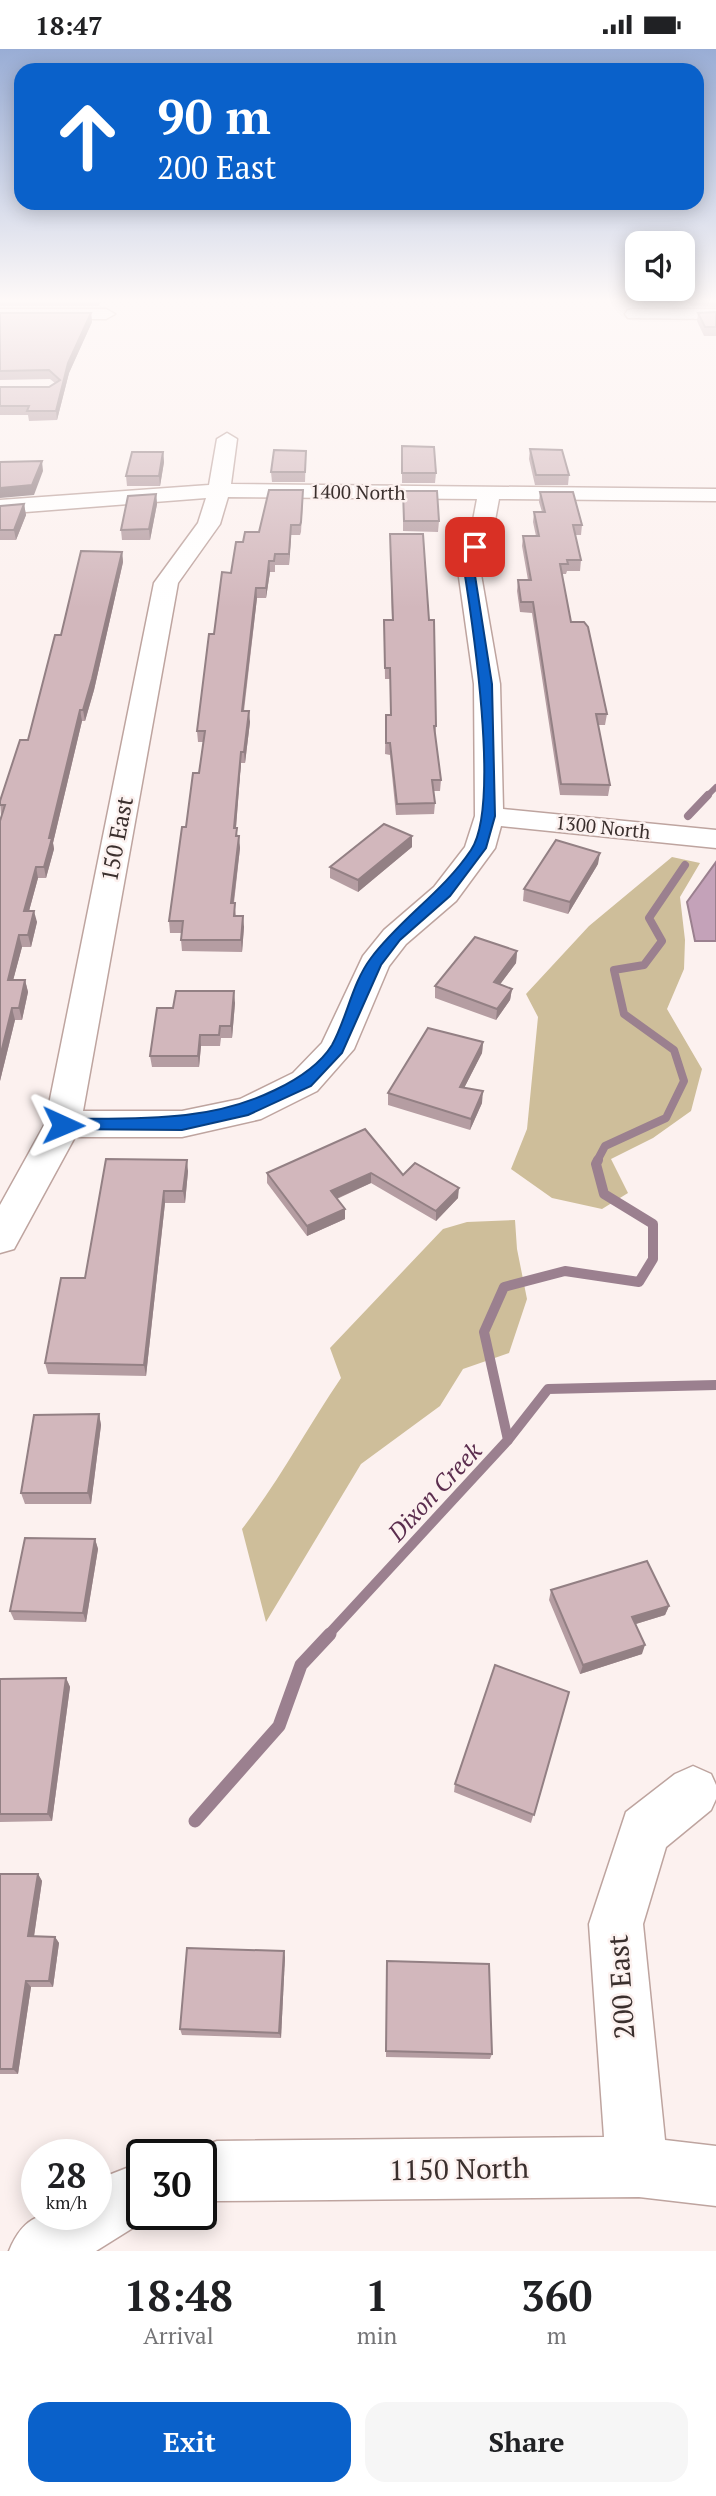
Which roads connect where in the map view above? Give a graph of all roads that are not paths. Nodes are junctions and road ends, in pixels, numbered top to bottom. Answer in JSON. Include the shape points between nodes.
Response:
{"nodes":[{"id":1,"x":227,"y":439,"type":"dead end"},
{"id":2,"x":219,"y":491,"type":"junction"},
{"id":3,"x":489,"y":494,"type":"junction"},
{"id":4,"x":716,"y":495,"type":"edge"},
{"id":5,"x":0,"y":507,"type":"edge"},
{"id":6,"x":489,"y":816,"type":"junction"},
{"id":7,"x":716,"y":839,"type":"edge"},
{"id":8,"x":63,"y":1125,"type":"junction"},
{"id":9,"x":0,"y":1238,"type":"edge"},
{"id":10,"x":693,"y":1791,"type":"dead end"},
{"id":11,"x":639,"y":2167,"type":"junction"},
{"id":12,"x":217,"y":2171,"type":"edge"},
{"id":13,"x":716,"y":2176,"type":"edge"},
{"id":14,"x":126,"y":2198,"type":"edge"},
{"id":15,"x":40,"y":2251,"type":"edge"}],
"edges":[{"from":1,"to":2,"type":"street","name":"150 East"},
{"from":2,"to":3,"type":"street","name":"1400 North"},
{"from":2,"to":5,"type":"street","name":"1400 North","via":[[107,503]]},
{"from":2,"to":8,"type":"street","name":"150 East","via":[[209,524],[166,583]]},
{"from":3,"to":4,"type":"street","name":"1400 North"},
{"from":3,"to":6,"type":"street","via":[[482,531],[468,563],[487,684]]},
{"from":6,"to":7,"type":"street","name":"1300 North"},
{"from":6,"to":8,"type":"street","via":[[480,848],[445,894],[395,937],[374,963],[337,1049],[305,1082],[248,1110],[182,1124]]},
{"from":8,"to":9,"type":"street","name":"150 East"},
{"from":10,"to":11,"type":"street","name":"200 East","via":[[645,1831],[616,1924]]},
{"from":11,"to":12,"type":"street","name":"1150 North"},
{"from":11,"to":13,"type":"street","name":"1150 North"},
{"from":14,"to":15,"type":"street"}]}
